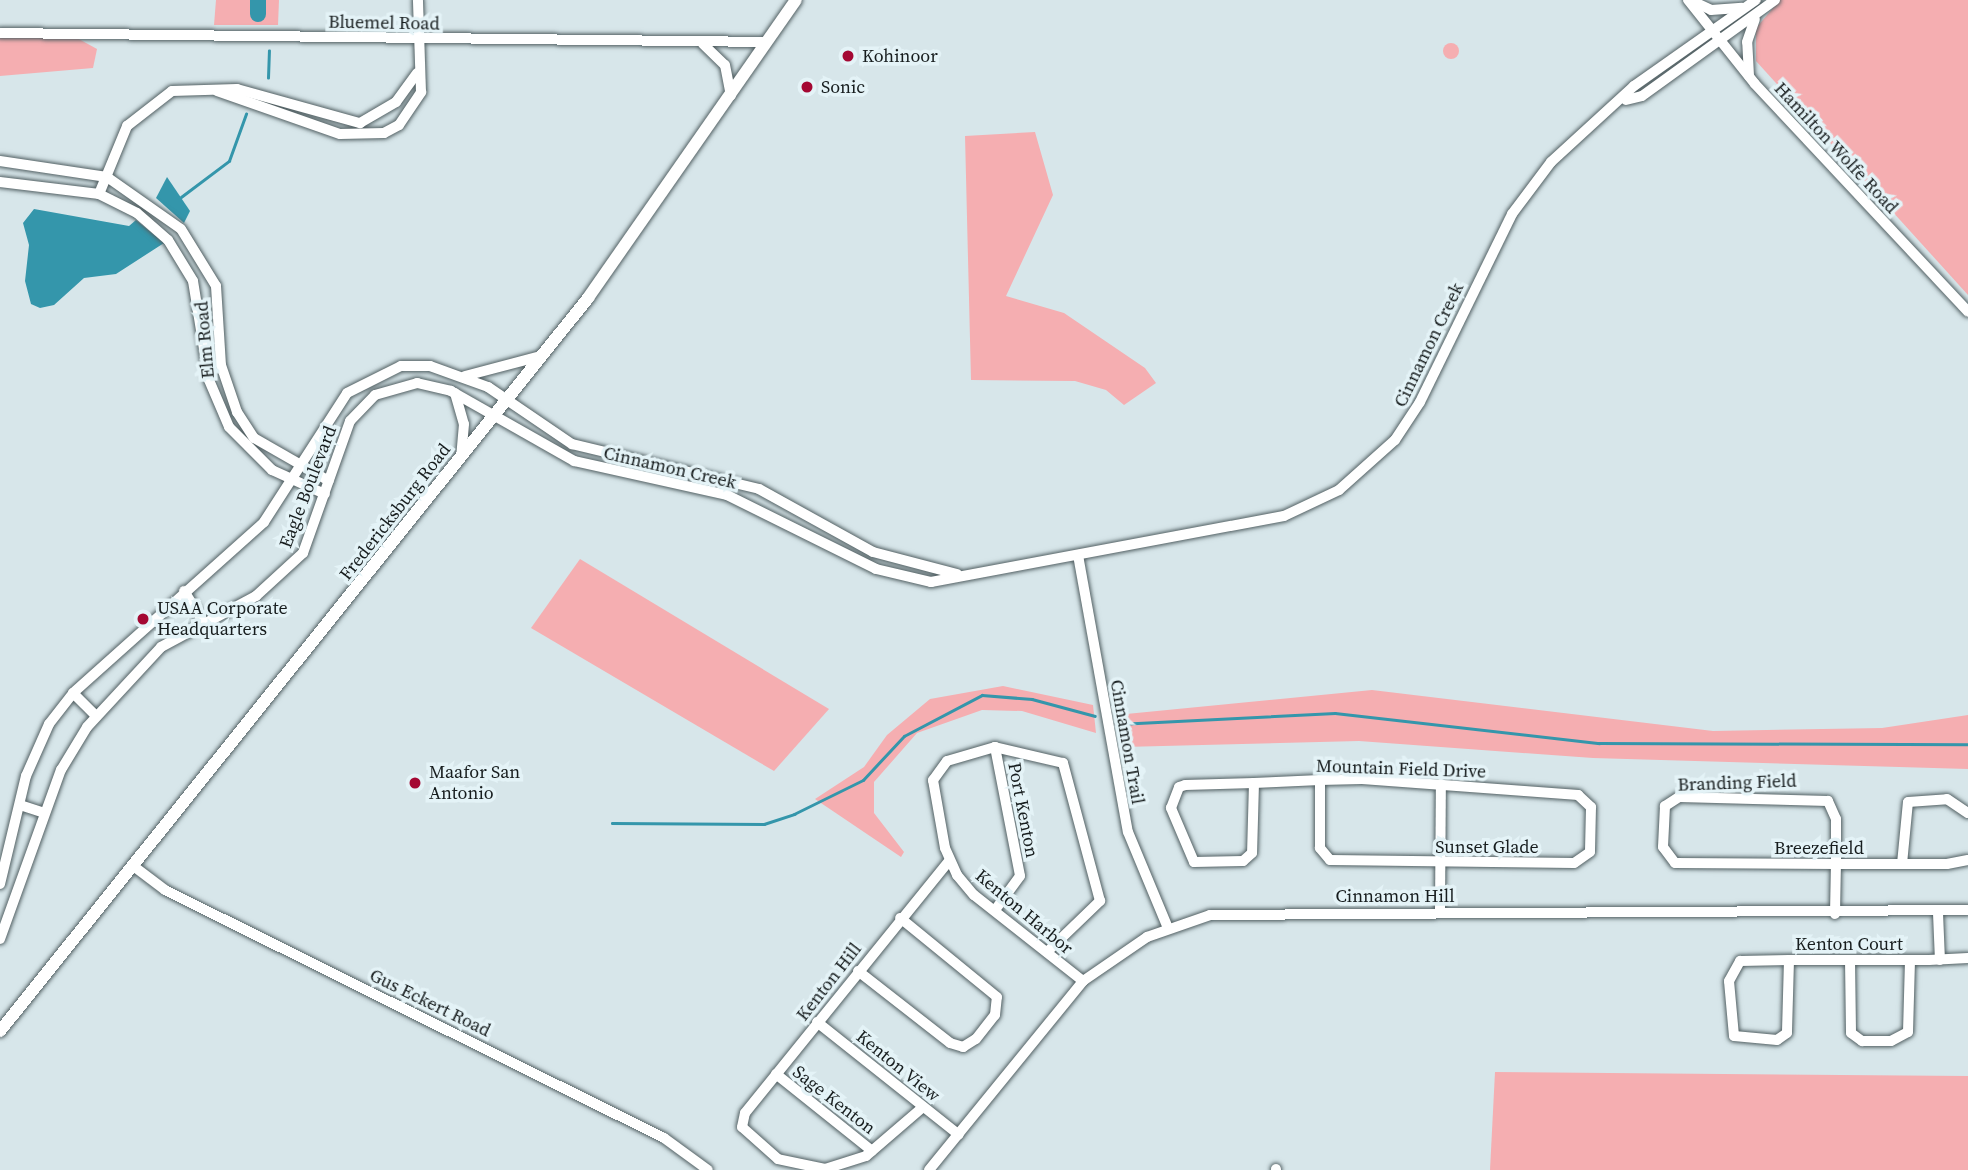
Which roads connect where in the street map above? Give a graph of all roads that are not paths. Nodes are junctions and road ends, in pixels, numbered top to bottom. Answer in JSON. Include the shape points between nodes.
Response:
{"nodes":[{"id":1,"x":418,"y":0,"type":"edge"},
{"id":2,"x":796,"y":0,"type":"edge"},
{"id":3,"x":1689,"y":0,"type":"edge"},
{"id":4,"x":1756,"y":0,"type":"edge"},
{"id":5,"x":1775,"y":0,"type":"edge"},
{"id":6,"x":1746,"y":8,"type":"junction"},
{"id":7,"x":1758,"y":15,"type":"junction"},
{"id":8,"x":1711,"y":30,"type":"junction"},
{"id":9,"x":0,"y":33,"type":"edge"},
{"id":10,"x":416,"y":40,"type":"junction"},
{"id":11,"x":1720,"y":41,"type":"junction"},
{"id":12,"x":767,"y":42,"type":"junction"},
{"id":13,"x":699,"y":43,"type":"junction"},
{"id":14,"x":417,"y":73,"type":"junction"},
{"id":15,"x":1749,"y":76,"type":"junction"},
{"id":16,"x":209,"y":88,"type":"junction"},
{"id":17,"x":731,"y":96,"type":"junction"},
{"id":18,"x":1626,"y":100,"type":"junction"},
{"id":19,"x":0,"y":161,"type":"edge"},
{"id":20,"x":107,"y":177,"type":"junction"},
{"id":21,"x":0,"y":182,"type":"edge"},
{"id":22,"x":99,"y":194,"type":"junction"},
{"id":23,"x":1968,"y":312,"type":"edge"},
{"id":24,"x":541,"y":356,"type":"junction"},
{"id":25,"x":462,"y":376,"type":"junction"},
{"id":26,"x":455,"y":393,"type":"junction"},
{"id":27,"x":506,"y":400,"type":"junction"},
{"id":28,"x":496,"y":413,"type":"junction"},
{"id":29,"x":614,"y":455,"type":"junction"},
{"id":30,"x":461,"y":457,"type":"junction"},
{"id":31,"x":299,"y":467,"type":"junction"},
{"id":32,"x":611,"y":471,"type":"junction"},
{"id":33,"x":292,"y":480,"type":"junction"},
{"id":34,"x":329,"y":481,"type":"junction"},
{"id":35,"x":325,"y":494,"type":"junction"},
{"id":36,"x":1078,"y":555,"type":"junction"},
{"id":37,"x":912,"y":563,"type":"junction"},
{"id":38,"x":957,"y":574,"type":"junction"},
{"id":39,"x":909,"y":579,"type":"junction"},
{"id":40,"x":184,"y":591,"type":"junction"},
{"id":41,"x":202,"y":620,"type":"junction"},
{"id":42,"x":74,"y":693,"type":"junction"},
{"id":43,"x":96,"y":716,"type":"junction"},
{"id":44,"x":995,"y":747,"type":"junction"},
{"id":45,"x":1320,"y":780,"type":"junction"},
{"id":46,"x":1254,"y":783,"type":"junction"},
{"id":47,"x":1441,"y":784,"type":"junction"},
{"id":48,"x":1586,"y":799,"type":"joint"},
{"id":49,"x":20,"y":805,"type":"junction"},
{"id":50,"x":44,"y":813,"type":"junction"},
{"id":51,"x":1968,"y":813,"type":"edge"},
{"id":52,"x":1968,"y":860,"type":"edge"},
{"id":53,"x":949,"y":861,"type":"junction"},
{"id":54,"x":1671,"y":861,"type":"joint"},
{"id":55,"x":1441,"y":862,"type":"junction"},
{"id":56,"x":1836,"y":864,"type":"junction"},
{"id":57,"x":1902,"y":864,"type":"junction"},
{"id":58,"x":136,"y":868,"type":"junction"},
{"id":59,"x":0,"y":884,"type":"edge"},
{"id":60,"x":995,"y":910,"type":"junction"},
{"id":61,"x":1968,"y":910,"type":"edge"},
{"id":62,"x":1440,"y":912,"type":"junction"},
{"id":63,"x":1938,"y":913,"type":"junction"},
{"id":64,"x":1835,"y":914,"type":"junction"},
{"id":65,"x":900,"y":918,"type":"junction"},
{"id":66,"x":1168,"y":928,"type":"junction"},
{"id":67,"x":0,"y":939,"type":"edge"},
{"id":68,"x":1047,"y":952,"type":"junction"},
{"id":69,"x":1968,"y":958,"type":"edge"},
{"id":70,"x":1789,"y":960,"type":"junction"},
{"id":71,"x":1850,"y":960,"type":"junction"},
{"id":72,"x":1910,"y":960,"type":"junction"},
{"id":73,"x":1940,"y":960,"type":"junction"},
{"id":74,"x":858,"y":971,"type":"junction"},
{"id":75,"x":1083,"y":981,"type":"junction"},
{"id":76,"x":817,"y":1022,"type":"junction"},
{"id":77,"x":0,"y":1031,"type":"edge"},
{"id":78,"x":776,"y":1074,"type":"junction"},
{"id":79,"x":923,"y":1107,"type":"junction"},
{"id":80,"x":959,"y":1135,"type":"junction"},
{"id":81,"x":872,"y":1151,"type":"junction"},
{"id":82,"x":708,"y":1170,"type":"edge"},
{"id":83,"x":929,"y":1170,"type":"edge"}],
"edges":[{"from":1,"to":10,"type":"street"},
{"from":2,"to":12,"type":"main road","name":"Fredericksburg Road"},
{"from":3,"to":6,"type":"street","via":[[1711,10]]},
{"from":3,"to":8,"type":"street","name":"Hamilton Wolfe Road"},
{"from":4,"to":6,"type":"street","name":"Cinnamon Creek"},
{"from":5,"to":7,"type":"street","name":"Cinnamon Creek"},
{"from":6,"to":8,"type":"street","name":"Cinnamon Creek"},
{"from":7,"to":11,"type":"street","name":"Cinnamon Creek"},
{"from":7,"to":15,"type":"street","via":[[1747,42]]},
{"from":8,"to":11,"type":"street","name":"Hamilton Wolfe Road"},
{"from":8,"to":18,"type":"street","name":"Cinnamon Creek","via":[[1634,86]]},
{"from":9,"to":10,"type":"street","name":"Bluemel Road"},
{"from":10,"to":13,"type":"street","name":"Bluemel Road"},
{"from":10,"to":14,"type":"street"},
{"from":11,"to":15,"type":"street","name":"Hamilton Wolfe Road"},
{"from":11,"to":18,"type":"street","name":"Cinnamon Creek","via":[[1642,96]]},
{"from":12,"to":13,"type":"street","name":"Bluemel Road"},
{"from":12,"to":17,"type":"main road","name":"Fredericksburg Road"},
{"from":13,"to":17,"type":"street","via":[[725,65]]},
{"from":14,"to":16,"type":"street","via":[[396,102],[360,123],[275,97]]},
{"from":14,"to":16,"type":"street","via":[[421,92],[412,108],[399,125],[369,137],[340,134]]},
{"from":15,"to":23,"type":"street","name":"Hamilton Wolfe Road"},
{"from":16,"to":20,"type":"street","via":[[172,91],[139,111]]},
{"from":17,"to":24,"type":"main road","name":"Fredericksburg Road"},
{"from":18,"to":36,"type":"street","name":"Cinnamon Creek","via":[[1567,146],[1524,195],[1420,402],[1395,440],[1354,480],[1284,516]]},
{"from":19,"to":20,"type":"street","name":"Elm Road"},
{"from":20,"to":22,"type":"street"},
{"from":20,"to":31,"type":"street","name":"Elm Road","via":[[150,202],[204,262],[216,286],[225,388],[254,438]]},
{"from":21,"to":22,"type":"street","name":"Elm Road"},
{"from":22,"to":33,"type":"street","name":"Elm Road","via":[[137,213],[184,260],[214,398],[251,455]]},
{"from":24,"to":25,"type":"street"},
{"from":24,"to":27,"type":"main road","name":"Fredericksburg Road"},
{"from":25,"to":27,"type":"street","name":"Eagle Boulevard"},
{"from":25,"to":31,"type":"street","name":"Eagle Boulevard","via":[[411,365],[366,380],[331,410]]},
{"from":26,"to":28,"type":"street","name":"Eagle Boulevard"},
{"from":26,"to":30,"type":"street","via":[[464,424]]},
{"from":26,"to":34,"type":"street","name":"Eagle Boulevard","via":[[417,383],[375,395],[351,421]]},
{"from":27,"to":28,"type":"main road","name":"Fredericksburg Road"},
{"from":27,"to":29,"type":"street","name":"Cinnamon Creek","via":[[572,444]]},
{"from":28,"to":30,"type":"main road","name":"Fredericksburg Road"},
{"from":28,"to":32,"type":"street","name":"Cinnamon Creek","via":[[548,448]]},
{"from":29,"to":32,"type":"street"},
{"from":29,"to":37,"type":"street","name":"Cinnamon Creek","via":[[759,489],[858,544]]},
{"from":30,"to":58,"type":"main road","name":"Fredericksburg Road"},
{"from":31,"to":33,"type":"street","name":"Eagle Boulevard"},
{"from":31,"to":34,"type":"street","name":"Elm Road"},
{"from":32,"to":39,"type":"street","name":"Cinnamon Creek","via":[[727,495],[865,564]]},
{"from":33,"to":35,"type":"street","name":"Elm Road"},
{"from":33,"to":40,"type":"street","name":"Eagle Boulevard","via":[[264,522]]},
{"from":34,"to":35,"type":"street","name":"Eagle Boulevard"},
{"from":35,"to":41,"type":"street","name":"Eagle Boulevard","via":[[303,554],[279,579],[231,611]]},
{"from":36,"to":38,"type":"street","name":"Cinnamon Creek"},
{"from":36,"to":66,"type":"street","name":"Cinnamon Trail","via":[[1128,832]]},
{"from":37,"to":38,"type":"street","name":"Cinnamon Creek"},
{"from":37,"to":39,"type":"street"},
{"from":38,"to":39,"type":"street","name":"Cinnamon Creek","via":[[943,581]]},
{"from":40,"to":41,"type":"street"},
{"from":40,"to":42,"type":"street","name":"Eagle Boulevard"},
{"from":41,"to":43,"type":"street","name":"Eagle Boulevard","via":[[161,647]]},
{"from":42,"to":43,"type":"street"},
{"from":42,"to":49,"type":"street","name":"Eagle Boulevard","via":[[49,724]]},
{"from":43,"to":50,"type":"street","name":"Eagle Boulevard"},
{"from":44,"to":53,"type":"street","via":[[960,755],[934,773]]},
{"from":44,"to":60,"type":"street","name":"Port Kenton","via":[[1020,876]]},
{"from":44,"to":68,"type":"street","via":[[1063,763],[1079,839],[1100,893],[1098,908]]},
{"from":45,"to":46,"type":"street","name":"Mountain Field Drive"},
{"from":45,"to":47,"type":"street","name":"Mountain Field Drive"},
{"from":45,"to":55,"type":"street","name":"Sunset Glade","via":[[1325,857]]},
{"from":46,"to":46,"type":"street","name":"Mountain Field Drive","via":[[1252,853],[1222,864],[1199,865],[1190,859],[1171,808],[1174,791],[1185,785]]},
{"from":47,"to":48,"type":"street","name":"Mountain Field Drive"},
{"from":47,"to":55,"type":"street"},
{"from":48,"to":55,"type":"street","name":"Sunset Glade","via":[[1591,846],[1580,862]]},
{"from":49,"to":50,"type":"street"},
{"from":49,"to":59,"type":"street","name":"Eagle Boulevard"},
{"from":50,"to":67,"type":"street","name":"Eagle Boulevard"},
{"from":51,"to":57,"type":"street","via":[[1947,799],[1911,800],[1903,810]]},
{"from":52,"to":57,"type":"street","name":"Breezefield"},
{"from":53,"to":60,"type":"street","name":"Kenton Harbor"},
{"from":53,"to":65,"type":"street","name":"Kenton Hill"},
{"from":54,"to":56,"type":"street","name":"Breezefield"},
{"from":54,"to":56,"type":"street","name":"Branding Field","via":[[1663,847],[1662,813],[1676,798],[1828,801],[1836,809]]},
{"from":55,"to":62,"type":"street"},
{"from":56,"to":57,"type":"street","name":"Breezefield"},
{"from":56,"to":64,"type":"street"},
{"from":58,"to":77,"type":"main road","name":"Fredericksburg Road"},
{"from":58,"to":82,"type":"street","name":"Gus Eckert Road","via":[[165,890],[664,1138]]},
{"from":60,"to":68,"type":"street","name":"Kenton Harbor"},
{"from":61,"to":63,"type":"street","name":"Cinnamon Hill"},
{"from":62,"to":64,"type":"street","name":"Cinnamon Hill"},
{"from":62,"to":66,"type":"street","name":"Cinnamon Hill","via":[[1234,912]]},
{"from":63,"to":64,"type":"street","name":"Cinnamon Hill"},
{"from":63,"to":73,"type":"street"},
{"from":65,"to":74,"type":"street","name":"Kenton Hill"},
{"from":65,"to":74,"type":"street","via":[[993,992],[997,1008],[985,1028],[969,1045],[957,1047]]},
{"from":66,"to":75,"type":"street","name":"Cinnamon Hill","via":[[1125,949]]},
{"from":68,"to":75,"type":"street","name":"Kenton Harbor"},
{"from":69,"to":73,"type":"street","name":"Kenton Court"},
{"from":70,"to":70,"type":"street","name":"Kenton Court","via":[[1789,1027],[1777,1040],[1731,1032],[1732,966]]},
{"from":70,"to":71,"type":"street","name":"Kenton Court"},
{"from":71,"to":72,"type":"street","name":"Kenton Court"},
{"from":71,"to":72,"type":"street","via":[[1851,1033],[1877,1041],[1897,1041],[1908,1032]]},
{"from":72,"to":73,"type":"street","name":"Kenton Court"},
{"from":74,"to":76,"type":"street","name":"Kenton Hill"},
{"from":75,"to":80,"type":"street","name":"Cinnamon Hill"},
{"from":76,"to":78,"type":"street","name":"Kenton Hill"},
{"from":76,"to":79,"type":"street","name":"Kenton View"},
{"from":78,"to":81,"type":"street","name":"Sage Kenton"},
{"from":78,"to":81,"type":"street","name":"Kenton Hill","via":[[742,1127],[778,1159],[810,1168],[839,1167]]},
{"from":79,"to":80,"type":"street","name":"Kenton View"},
{"from":79,"to":81,"type":"street"},
{"from":80,"to":83,"type":"street","name":"Cinnamon Hill"}]}
